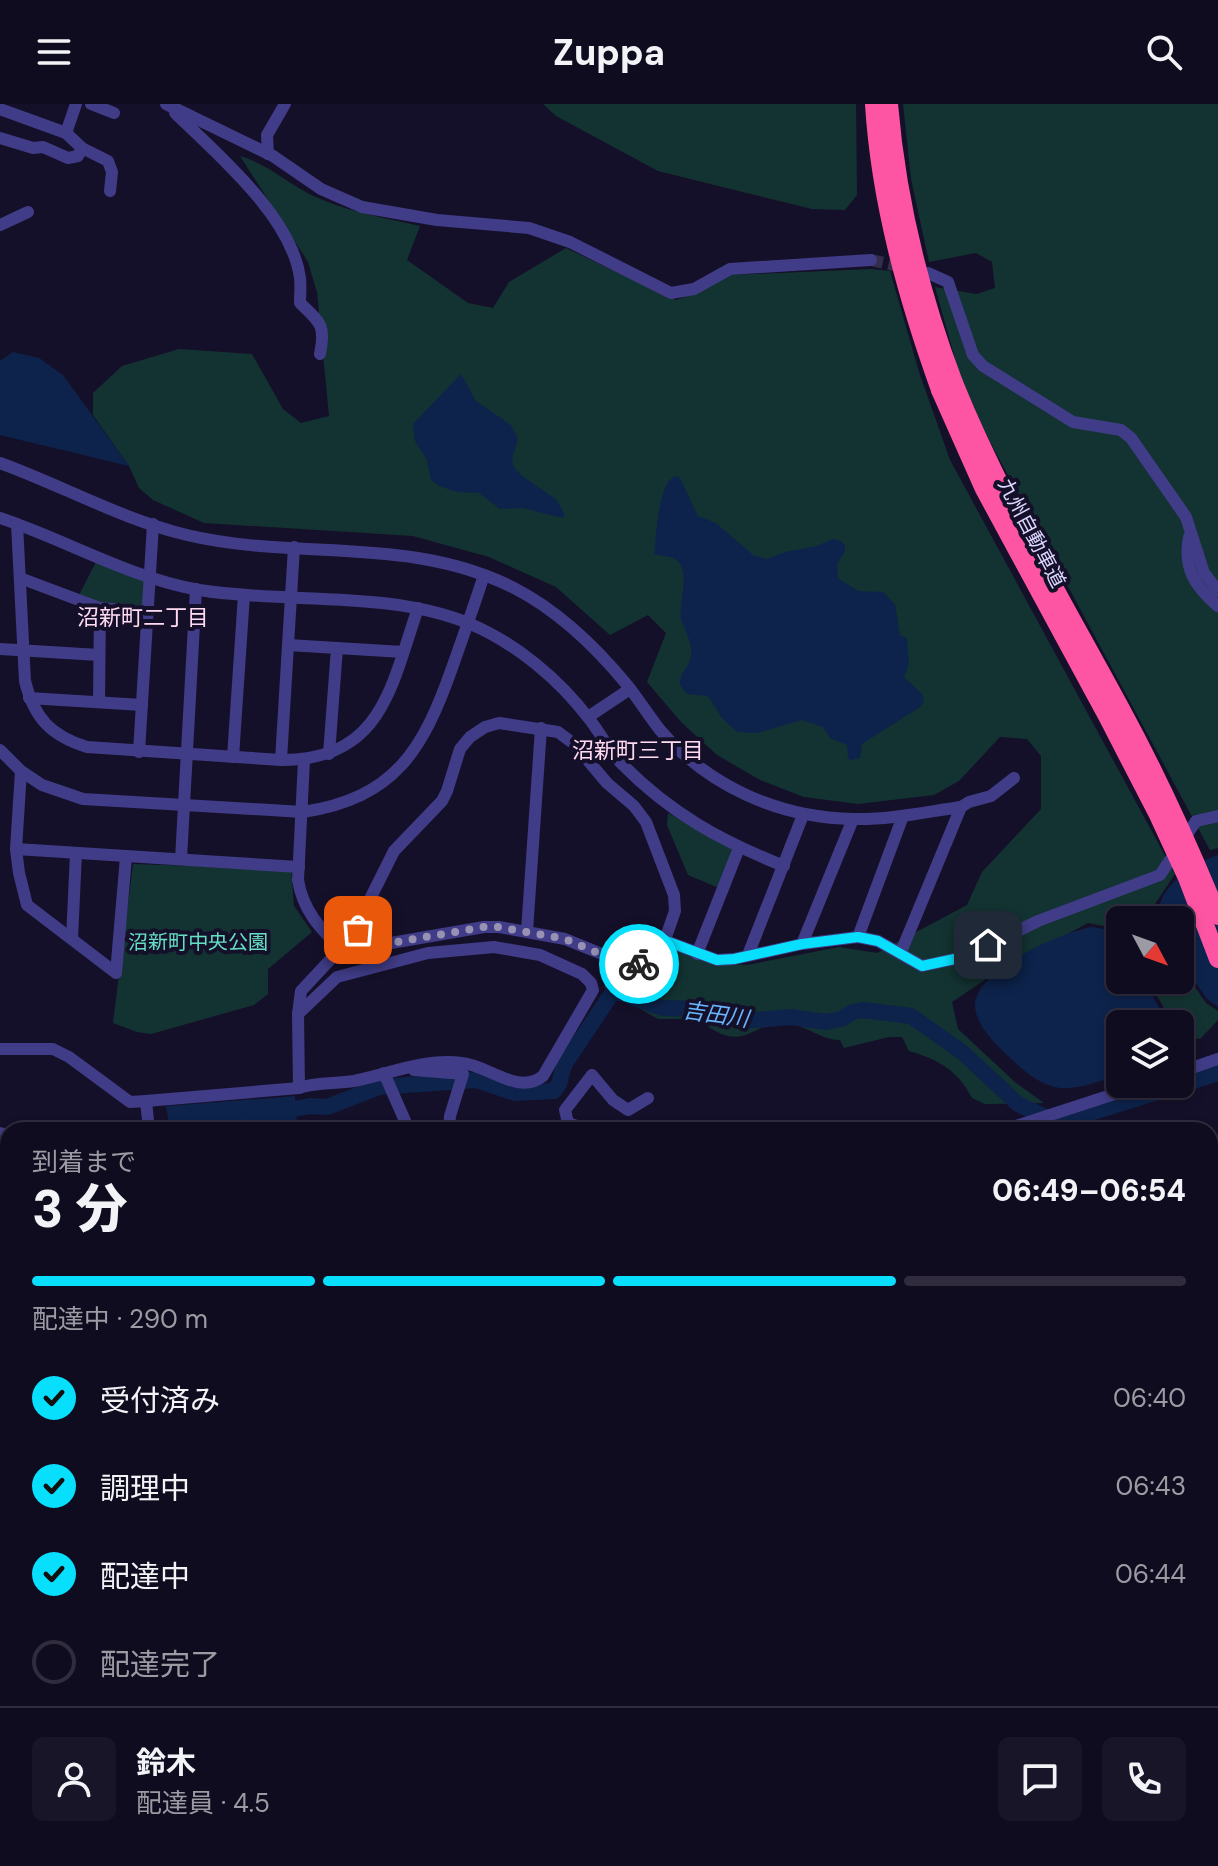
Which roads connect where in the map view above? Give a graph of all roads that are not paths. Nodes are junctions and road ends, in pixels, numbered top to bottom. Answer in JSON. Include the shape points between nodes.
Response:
{"nodes":[{"id":1,"x":76,"y":104,"type":"edge"},
{"id":2,"x":91,"y":104,"type":"edge"},
{"id":3,"x":166,"y":104,"type":"edge"},
{"id":4,"x":285,"y":104,"type":"edge"},
{"id":5,"x":874,"y":104,"type":"edge"},
{"id":6,"x":889,"y":104,"type":"edge"},
{"id":7,"x":0,"y":109,"type":"edge"},
{"id":8,"x":114,"y":113,"type":"dead end"},
{"id":9,"x":66,"y":133,"type":"junction"},
{"id":10,"x":0,"y":138,"type":"edge"},
{"id":11,"x":82,"y":148,"type":"junction"},
{"id":12,"x":268,"y":154,"type":"junction"},
{"id":13,"x":110,"y":191,"type":"dead end"},
{"id":14,"x":28,"y":212,"type":"dead end"},
{"id":15,"x":0,"y":225,"type":"edge"},
{"id":16,"x":871,"y":260,"type":"tunnel mouth"},
{"id":17,"x":928,"y":273,"type":"dead end"},
{"id":18,"x":320,"y":354,"type":"dead end"},
{"id":19,"x":947,"y":387,"type":"junction"},
{"id":20,"x":0,"y":463,"type":"edge"},
{"id":21,"x":0,"y":518,"type":"edge"},
{"id":22,"x":17,"y":524,"type":"junction"},
{"id":23,"x":153,"y":524,"type":"junction"},
{"id":24,"x":1191,"y":530,"type":"junction"},
{"id":25,"x":294,"y":547,"type":"junction"},
{"id":26,"x":484,"y":575,"type":"junction"},
{"id":27,"x":150,"y":577,"type":"junction"},
{"id":28,"x":20,"y":578,"type":"junction"},
{"id":29,"x":196,"y":589,"type":"junction"},
{"id":30,"x":1218,"y":591,"type":"edge"},
{"id":31,"x":244,"y":595,"type":"junction"},
{"id":32,"x":290,"y":599,"type":"junction"},
{"id":33,"x":1218,"y":606,"type":"edge"},
{"id":34,"x":100,"y":608,"type":"junction"},
{"id":35,"x":418,"y":608,"type":"junction"},
{"id":36,"x":148,"y":612,"type":"junction"},
{"id":37,"x":468,"y":623,"type":"junction"},
{"id":38,"x":288,"y":645,"type":"junction"},
{"id":39,"x":337,"y":648,"type":"junction"},
{"id":40,"x":0,"y":649,"type":"edge"},
{"id":41,"x":24,"y":651,"type":"junction"},
{"id":42,"x":403,"y":652,"type":"junction"},
{"id":43,"x":99,"y":655,"type":"junction"},
{"id":44,"x":630,"y":689,"type":"junction"},
{"id":45,"x":29,"y":698,"type":"junction"},
{"id":46,"x":99,"y":701,"type":"junction"},
{"id":47,"x":142,"y":705,"type":"junction"},
{"id":48,"x":588,"y":717,"type":"junction"},
{"id":49,"x":541,"y":728,"type":"junction"},
{"id":50,"x":0,"y":750,"type":"edge"},
{"id":51,"x":139,"y":752,"type":"junction"},
{"id":52,"x":187,"y":754,"type":"junction"},
{"id":53,"x":329,"y":754,"type":"junction"},
{"id":54,"x":233,"y":757,"type":"junction"},
{"id":55,"x":281,"y":760,"type":"junction"},
{"id":56,"x":304,"y":760,"type":"junction"},
{"id":57,"x":21,"y":771,"type":"junction"},
{"id":58,"x":1014,"y":778,"type":"dead end"},
{"id":59,"x":184,"y":805,"type":"junction"},
{"id":60,"x":961,"y":807,"type":"junction"},
{"id":61,"x":303,"y":812,"type":"junction"},
{"id":62,"x":803,"y":815,"type":"junction"},
{"id":63,"x":903,"y":816,"type":"junction"},
{"id":64,"x":1218,"y":816,"type":"edge"},
{"id":65,"x":853,"y":819,"type":"junction"},
{"id":66,"x":739,"y":848,"type":"junction"},
{"id":67,"x":16,"y":849,"type":"junction"},
{"id":68,"x":76,"y":853,"type":"junction"},
{"id":69,"x":126,"y":857,"type":"junction"},
{"id":70,"x":181,"y":859,"type":"junction"},
{"id":71,"x":784,"y":866,"type":"junction"},
{"id":72,"x":299,"y":867,"type":"junction"},
{"id":73,"x":1218,"y":916,"type":"edge"},
{"id":74,"x":358,"y":930,"type":"junction"},
{"id":75,"x":527,"y":931,"type":"junction"},
{"id":76,"x":858,"y":937,"type":"junction"},
{"id":77,"x":72,"y":939,"type":"junction"},
{"id":78,"x":666,"y":941,"type":"junction"},
{"id":79,"x":802,"y":944,"type":"junction"},
{"id":80,"x":341,"y":949,"type":"junction"},
{"id":81,"x":901,"y":952,"type":"junction"},
{"id":82,"x":697,"y":954,"type":"junction"},
{"id":83,"x":748,"y":955,"type":"junction"},
{"id":84,"x":1218,"y":959,"type":"edge"},
{"id":85,"x":298,"y":1014,"type":"junction"},
{"id":86,"x":0,"y":1049,"type":"edge"},
{"id":87,"x":1218,"y":1059,"type":"edge"},
{"id":88,"x":407,"y":1067,"type":"junction"},
{"id":89,"x":1194,"y":1067,"type":"edge"},
{"id":90,"x":384,"y":1073,"type":"junction"},
{"id":91,"x":299,"y":1088,"type":"junction"},
{"id":92,"x":648,"y":1098,"type":"dead end"},
{"id":93,"x":1107,"y":1098,"type":"edge"},
{"id":94,"x":146,"y":1101,"type":"junction"},
{"id":95,"x":148,"y":1122,"type":"edge"},
{"id":96,"x":405,"y":1122,"type":"edge"},
{"id":97,"x":450,"y":1122,"type":"edge"},
{"id":98,"x":568,"y":1122,"type":"edge"},
{"id":99,"x":1041,"y":1122,"type":"edge"}],
"edges":[{"from":1,"to":9,"type":"street"},
{"from":2,"to":8,"type":"street"},
{"from":3,"to":12,"type":"street"},
{"from":3,"to":18,"type":"street","via":[[261,198],[291,248],[300,277],[300,303],[320,321]]},
{"from":4,"to":12,"type":"street","via":[[267,135]]},
{"from":5,"to":19,"type":"highway","name":"九州自動車道","via":[[901,268]]},
{"from":6,"to":19,"type":"highway","name":"九州自動車道","via":[[909,233]]},
{"from":7,"to":9,"type":"street"},
{"from":9,"to":11,"type":"street"},
{"from":10,"to":11,"type":"street","via":[[68,158],[78,156]]},
{"from":11,"to":13,"type":"street","via":[[108,161]]},
{"from":12,"to":16,"type":"street","via":[[321,189],[362,207],[529,228],[570,242],[671,293],[694,289],[730,269]]},
{"from":14,"to":15,"type":"street"},
{"from":17,"to":24,"type":"street","via":[[948,282],[973,355],[983,366],[1073,422],[1121,430]]},
{"from":19,"to":73,"type":"highway","name":"九州自動車道","bridge":true,"via":[[1171,807]]},
{"from":19,"to":84,"type":"highway","name":"九州自動車道","bridge":true,"via":[[984,489],[1158,815]]},
{"from":20,"to":23,"type":"street"},
{"from":21,"to":22,"type":"street"},
{"from":22,"to":27,"type":"street"},
{"from":22,"to":28,"type":"street"},
{"from":23,"to":25,"type":"street","via":[[187,535]]},
{"from":23,"to":27,"type":"street"},
{"from":24,"to":30,"type":"street","via":[[1204,573]]},
{"from":24,"to":33,"type":"street","via":[[1189,572]]},
{"from":25,"to":26,"type":"street","via":[[403,554]]},
{"from":25,"to":32,"type":"street"},
{"from":26,"to":37,"type":"street"},
{"from":26,"to":44,"type":"street","via":[[562,619],[594,646]]},
{"from":27,"to":29,"type":"street"},
{"from":27,"to":36,"type":"street"},
{"from":28,"to":34,"type":"street"},
{"from":28,"to":41,"type":"street"},
{"from":29,"to":31,"type":"street"},
{"from":29,"to":52,"type":"street"},
{"from":31,"to":32,"type":"street"},
{"from":31,"to":54,"type":"street"},
{"from":32,"to":35,"type":"street"},
{"from":32,"to":38,"type":"street"},
{"from":34,"to":36,"type":"street"},
{"from":34,"to":43,"type":"street"},
{"from":35,"to":37,"type":"street"},
{"from":35,"to":42,"type":"street"},
{"from":36,"to":47,"type":"street"},
{"from":37,"to":48,"type":"street","via":[[518,650]]},
{"from":37,"to":61,"type":"street","via":[[429,729],[402,765],[356,798]]},
{"from":38,"to":39,"type":"street"},
{"from":38,"to":55,"type":"street"},
{"from":39,"to":42,"type":"street"},
{"from":39,"to":53,"type":"street"},
{"from":40,"to":41,"type":"street"},
{"from":41,"to":43,"type":"street"},
{"from":41,"to":45,"type":"street"},
{"from":42,"to":53,"type":"street","via":[[374,720],[351,743]]},
{"from":43,"to":46,"type":"street"},
{"from":44,"to":48,"type":"street"},
{"from":44,"to":62,"type":"street","via":[[661,731],[705,771],[742,793]]},
{"from":45,"to":46,"type":"street"},
{"from":45,"to":51,"type":"street","via":[[43,723],[65,740]]},
{"from":46,"to":47,"type":"street"},
{"from":47,"to":51,"type":"street"},
{"from":48,"to":66,"type":"street","via":[[620,762],[668,806]]},
{"from":49,"to":74,"type":"street","via":[[499,723],[470,737],[460,749],[442,801],[394,851]]},
{"from":49,"to":75,"type":"street"},
{"from":49,"to":78,"type":"street","via":[[574,744],[646,822],[674,895]]},
{"from":50,"to":57,"type":"street"},
{"from":51,"to":52,"type":"street"},
{"from":52,"to":54,"type":"street"},
{"from":52,"to":59,"type":"street"},
{"from":53,"to":56,"type":"street"},
{"from":54,"to":55,"type":"street"},
{"from":55,"to":56,"type":"street"},
{"from":56,"to":61,"type":"street"},
{"from":57,"to":59,"type":"street","via":[[42,785],[83,799]]},
{"from":57,"to":67,"type":"street"},
{"from":58,"to":60,"type":"street","via":[[991,796]]},
{"from":59,"to":61,"type":"street"},
{"from":59,"to":70,"type":"street"},
{"from":60,"to":63,"type":"street"},
{"from":60,"to":81,"type":"street"},
{"from":61,"to":72,"type":"street"},
{"from":62,"to":65,"type":"street"},
{"from":62,"to":71,"type":"street"},
{"from":63,"to":65,"type":"street"},
{"from":63,"to":76,"type":"street"},
{"from":64,"to":81,"type":"street","via":[[1196,821],[1160,875],[1038,921],[964,957],[922,966]]},
{"from":65,"to":79,"type":"street"},
{"from":66,"to":71,"type":"street"},
{"from":66,"to":82,"type":"street"},
{"from":67,"to":68,"type":"street"},
{"from":67,"to":77,"type":"street","via":[[27,905]]},
{"from":68,"to":69,"type":"street"},
{"from":68,"to":77,"type":"street"},
{"from":69,"to":70,"type":"street"},
{"from":69,"to":77,"type":"street","via":[[116,973]]},
{"from":70,"to":72,"type":"street"},
{"from":71,"to":83,"type":"street"},
{"from":72,"to":80,"type":"street","via":[[306,910]]},
{"from":74,"to":75,"type":"street","via":[[391,943],[484,927]]},
{"from":74,"to":80,"type":"street"},
{"from":75,"to":78,"type":"street","via":[[565,939],[629,965],[652,960]]},
{"from":76,"to":79,"type":"street"},
{"from":76,"to":81,"type":"street"},
{"from":78,"to":82,"type":"street"},
{"from":79,"to":83,"type":"street"},
{"from":80,"to":85,"type":"street","via":[[301,991]]},
{"from":82,"to":83,"type":"street","via":[[717,960]]},
{"from":85,"to":88,"type":"street","via":[[337,977],[428,953],[514,949],[540,955],[591,983],[590,999],[536,1082],[516,1082],[465,1063]]},
{"from":85,"to":91,"type":"street"},
{"from":86,"to":94,"type":"street","via":[[53,1049],[130,1102]]},
{"from":87,"to":89,"type":"street"},
{"from":88,"to":90,"type":"street"},
{"from":88,"to":97,"type":"street","via":[[463,1074]]},
{"from":90,"to":91,"type":"street"},
{"from":90,"to":96,"type":"street"},
{"from":91,"to":94,"type":"street"},
{"from":92,"to":98,"type":"street","via":[[628,1110],[592,1075],[565,1110]]},
{"from":93,"to":99,"type":"street"},
{"from":94,"to":95,"type":"street"}]}
